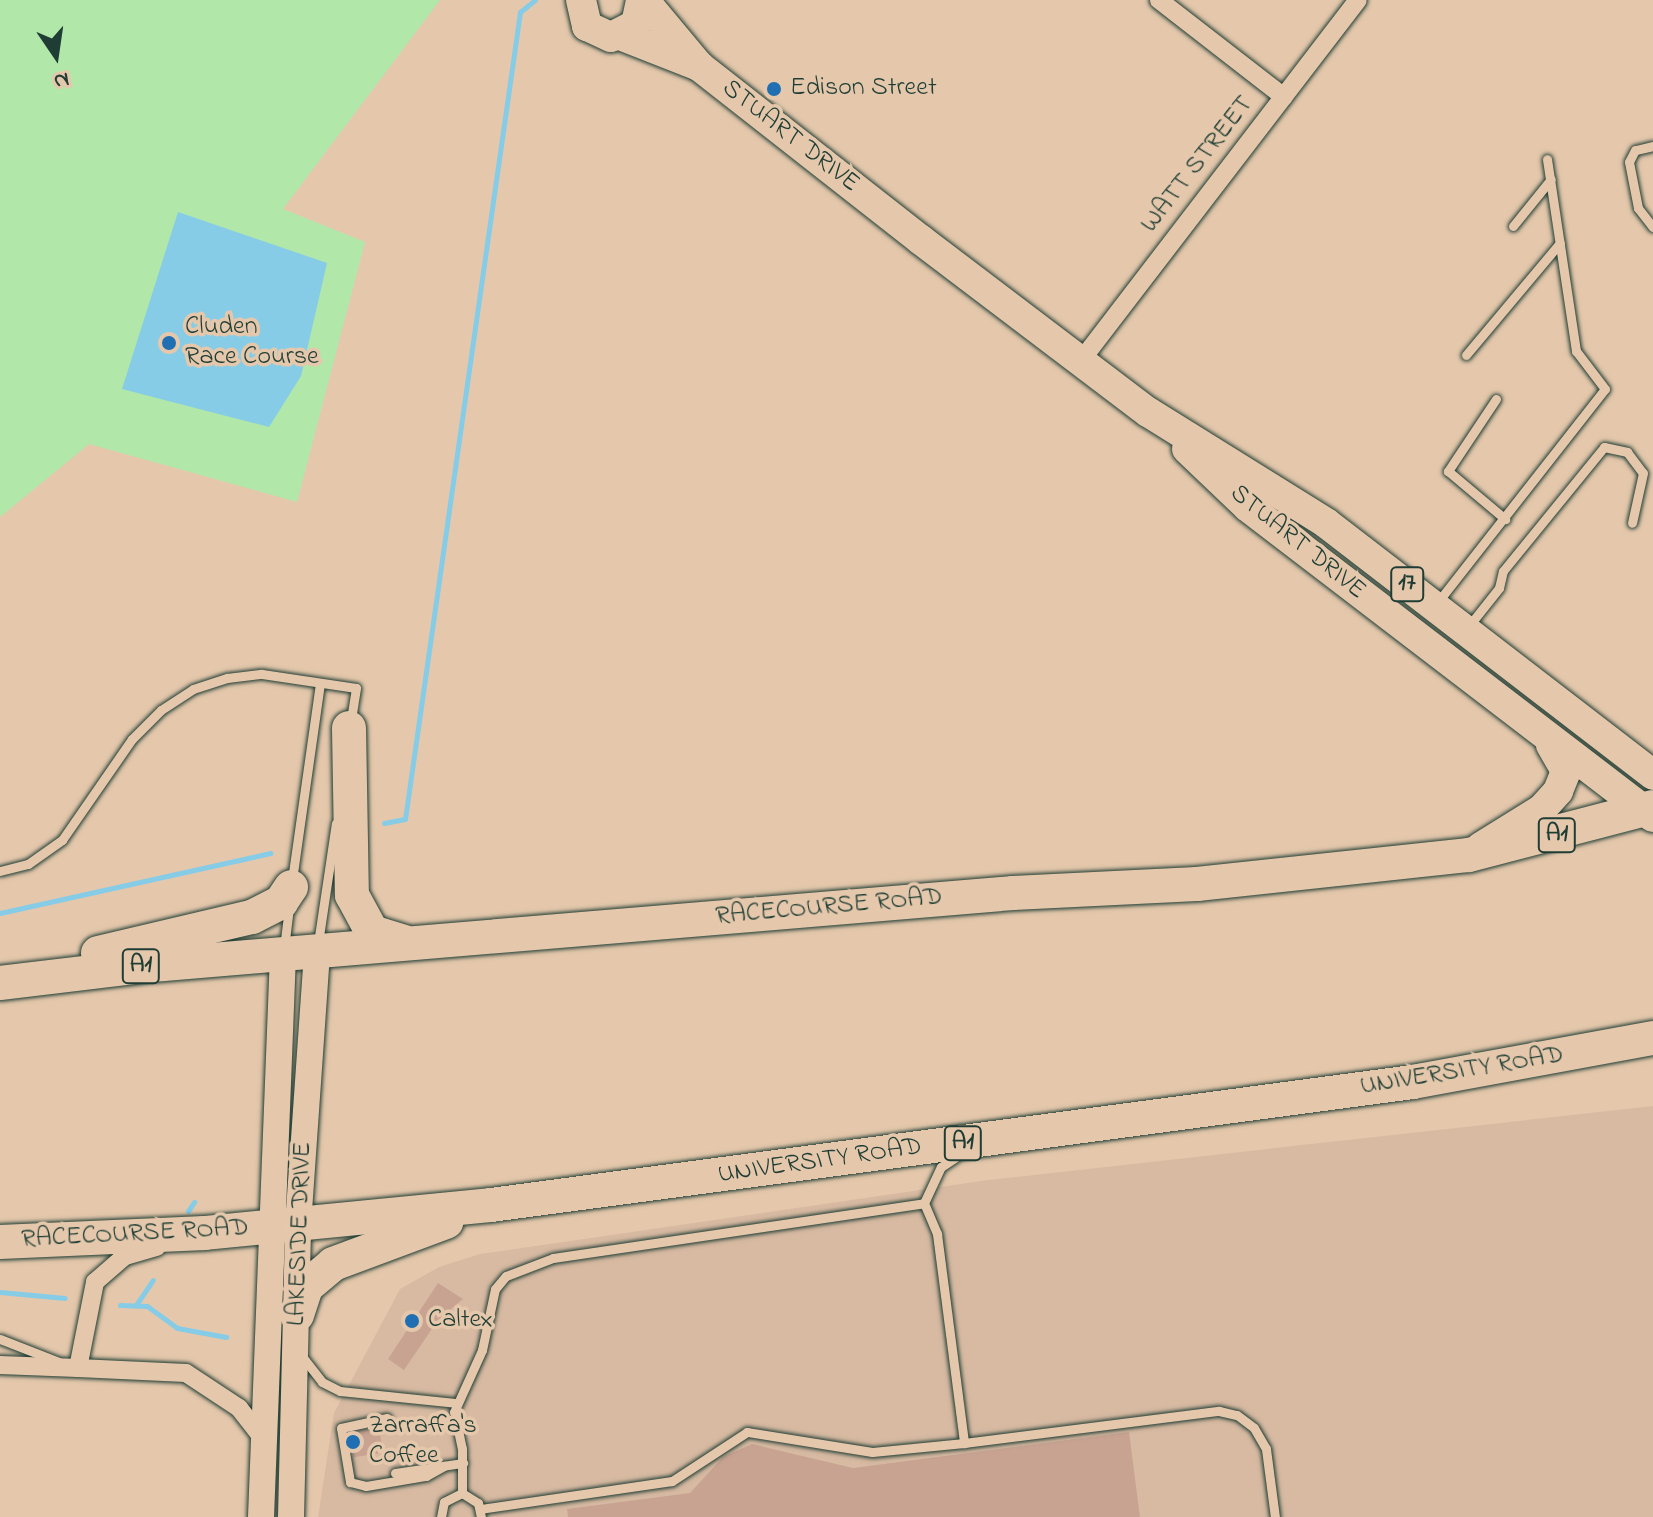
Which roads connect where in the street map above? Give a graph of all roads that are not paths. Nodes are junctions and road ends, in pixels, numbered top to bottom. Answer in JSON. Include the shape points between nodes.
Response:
{"nodes":[{"id":1,"x":642,"y":0,"type":"edge"},
{"id":2,"x":1159,"y":0,"type":"edge"},
{"id":3,"x":1358,"y":0,"type":"edge"},
{"id":4,"x":578,"y":3,"type":"edge"},
{"id":5,"x":620,"y":35,"type":"junction"},
{"id":6,"x":699,"y":66,"type":"junction"},
{"id":7,"x":1284,"y":97,"type":"junction"},
{"id":8,"x":1653,"y":146,"type":"edge"},
{"id":9,"x":1547,"y":159,"type":"dead end"},
{"id":10,"x":1551,"y":179,"type":"junction"},
{"id":11,"x":1513,"y":226,"type":"dead end"},
{"id":12,"x":1653,"y":227,"type":"edge"},
{"id":13,"x":1560,"y":243,"type":"junction"},
{"id":14,"x":1466,"y":355,"type":"dead end"},
{"id":15,"x":1080,"y":362,"type":"junction"},
{"id":16,"x":1496,"y":399,"type":"dead end"},
{"id":17,"x":1148,"y":412,"type":"junction"},
{"id":18,"x":1505,"y":519,"type":"junction"},
{"id":19,"x":1632,"y":523,"type":"dead end"},
{"id":20,"x":1435,"y":606,"type":"junction"},
{"id":21,"x":1466,"y":630,"type":"junction"},
{"id":22,"x":320,"y":684,"type":"junction"},
{"id":23,"x":349,"y":728,"type":"junction"},
{"id":24,"x":1546,"y":739,"type":"junction"},
{"id":25,"x":1653,"y":775,"type":"edge"},
{"id":26,"x":1650,"y":812,"type":"edge"},
{"id":27,"x":1469,"y":855,"type":"junction"},
{"id":28,"x":0,"y":871,"type":"edge"},
{"id":29,"x":291,"y":887,"type":"junction"},
{"id":30,"x":408,"y":943,"type":"junction"},
{"id":31,"x":317,"y":951,"type":"junction"},
{"id":32,"x":283,"y":955,"type":"junction"},
{"id":33,"x":1,"y":983,"type":"edge"},
{"id":34,"x":1653,"y":1038,"type":"edge"},
{"id":35,"x":995,"y":1139,"type":"junction"},
{"id":36,"x":924,"y":1203,"type":"junction"},
{"id":37,"x":491,"y":1205,"type":"junction"},
{"id":38,"x":284,"y":1226,"type":"junction"},
{"id":39,"x":205,"y":1233,"type":"junction"},
{"id":40,"x":0,"y":1242,"type":"edge"},
{"id":41,"x":297,"y":1315,"type":"junction"},
{"id":42,"x":0,"y":1339,"type":"edge"},
{"id":43,"x":296,"y":1349,"type":"junction"},
{"id":44,"x":0,"y":1365,"type":"edge"},
{"id":45,"x":78,"y":1368,"type":"junction"},
{"id":46,"x":457,"y":1403,"type":"junction"},
{"id":47,"x":387,"y":1418,"type":"dead end"},
{"id":48,"x":264,"y":1440,"type":"junction"},
{"id":49,"x":964,"y":1443,"type":"junction"},
{"id":50,"x":463,"y":1463,"type":"junction"},
{"id":51,"x":444,"y":1466,"type":"junction"},
{"id":52,"x":395,"y":1473,"type":"dead end"},
{"id":53,"x":462,"y":1493,"type":"junction"},
{"id":54,"x":481,"y":1513,"type":"edge"},
{"id":55,"x":261,"y":1517,"type":"edge"},
{"id":56,"x":291,"y":1517,"type":"edge"},
{"id":57,"x":441,"y":1517,"type":"edge"},
{"id":58,"x":1275,"y":1517,"type":"edge"}],
"edges":[{"from":1,"to":5,"type":"main road","via":[[636,24]]},
{"from":1,"to":6,"type":"main road","name":"STUART DRIVE"},
{"from":2,"to":7,"type":"street"},
{"from":3,"to":7,"type":"street","name":"WATT STREET"},
{"from":4,"to":5,"type":"main road","number":"17","via":[[594,32]]},
{"from":5,"to":6,"type":"main road","name":"STUART DRIVE","number":"17"},
{"from":6,"to":15,"type":"main road","name":"STUART DRIVE","number":"17"},
{"from":7,"to":15,"type":"street","name":"WATT STREET"},
{"from":8,"to":12,"type":"lane","via":[[1635,150],[1629,162],[1638,208]]},
{"from":9,"to":10,"type":"lane"},
{"from":10,"to":11,"type":"lane"},
{"from":10,"to":13,"type":"lane"},
{"from":13,"to":14,"type":"lane"},
{"from":13,"to":18,"type":"lane","via":[[1576,351],[1605,389]]},
{"from":15,"to":17,"type":"main road","name":"STUART DRIVE","number":"17"},
{"from":16,"to":18,"type":"lane","via":[[1448,471]]},
{"from":17,"to":20,"type":"main road","name":"STUART DRIVE","number":"17","via":[[1314,515]]},
{"from":17,"to":24,"type":"main road","name":"STUART DRIVE","number":"17","via":[[1248,507]]},
{"from":18,"to":20,"type":"lane"},
{"from":19,"to":21,"type":"lane","via":[[1643,473],[1627,452],[1604,447],[1503,571],[1499,588]]},
{"from":20,"to":21,"type":"main road","name":"STUART DRIVE","number":"17"},
{"from":21,"to":25,"type":"main road","name":"STUART DRIVE","number":"17"},
{"from":22,"to":23,"type":"lane","via":[[356,688]]},
{"from":22,"to":28,"type":"lane","via":[[262,674],[193,689],[161,710],[132,739],[54,848],[28,864]]},
{"from":22,"to":29,"type":"lane"},
{"from":23,"to":30,"type":"highway","via":[[352,895],[372,932]]},
{"from":23,"to":31,"type":"lane"},
{"from":24,"to":26,"type":"main road","name":"STUART DRIVE"},
{"from":24,"to":27,"type":"main road","via":[[1566,771],[1558,791],[1542,809]]},
{"from":26,"to":27,"type":"highway","name":"RACECOURSE ROAD","number":"A1"},
{"from":27,"to":30,"type":"highway","name":"RACECOURSE ROAD","number":"A1","via":[[1197,884],[1013,893]]},
{"from":29,"to":32,"type":"lane"},
{"from":29,"to":33,"type":"highway","via":[[281,902],[252,917],[125,945]]},
{"from":30,"to":31,"type":"highway","name":"RACECOURSE ROAD","number":"A1"},
{"from":31,"to":32,"type":"highway","name":"RACECOURSE ROAD","number":"A1"},
{"from":31,"to":38,"type":"street","name":"LAKESIDE DRIVE"},
{"from":32,"to":33,"type":"highway","name":"RACECOURSE ROAD","number":"A1"},
{"from":32,"to":38,"type":"street","name":"LAKESIDE DRIVE"},
{"from":34,"to":35,"type":"highway","name":"UNIVERSITY ROAD","number":"A1","via":[[1429,1079]]},
{"from":35,"to":36,"type":"lane","via":[[941,1167]]},
{"from":35,"to":37,"type":"highway","name":"UNIVERSITY ROAD","number":"A1"},
{"from":36,"to":46,"type":"lane","via":[[526,1265],[495,1289],[482,1350]]},
{"from":36,"to":49,"type":"lane","via":[[937,1234]]},
{"from":37,"to":38,"type":"highway","name":"UNIVERSITY ROAD","number":"A1"},
{"from":37,"to":41,"type":"highway","via":[[333,1264],[306,1287]]},
{"from":38,"to":39,"type":"highway","name":"RACECOURSE ROAD","number":"A1"},
{"from":38,"to":41,"type":"street","name":"LAKESIDE DRIVE"},
{"from":38,"to":48,"type":"street","name":"LAKESIDE DRIVE"},
{"from":39,"to":40,"type":"highway","name":"RACECOURSE ROAD","number":"A1"},
{"from":39,"to":45,"type":"street","via":[[125,1256],[105,1269],[86,1312]]},
{"from":41,"to":43,"type":"street","name":"LAKESIDE DRIVE"},
{"from":42,"to":45,"type":"lane"},
{"from":43,"to":46,"type":"lane","via":[[322,1382],[340,1391]]},
{"from":43,"to":56,"type":"street","name":"LAKESIDE DRIVE"},
{"from":44,"to":45,"type":"street"},
{"from":45,"to":48,"type":"street","via":[[186,1373],[239,1408]]},
{"from":46,"to":50,"type":"lane"},
{"from":47,"to":51,"type":"lane","via":[[341,1428],[350,1482],[366,1486],[426,1476]]},
{"from":48,"to":55,"type":"street","name":"LAKESIDE DRIVE"},
{"from":49,"to":54,"type":"lane","via":[[872,1452],[747,1432],[672,1481]]},
{"from":49,"to":58,"type":"lane","via":[[1219,1411],[1237,1415],[1254,1428],[1266,1449]]},
{"from":50,"to":51,"type":"lane"},
{"from":50,"to":53,"type":"lane"},
{"from":51,"to":52,"type":"lane"},
{"from":53,"to":54,"type":"lane"},
{"from":53,"to":57,"type":"lane","via":[[444,1502]]}]}
